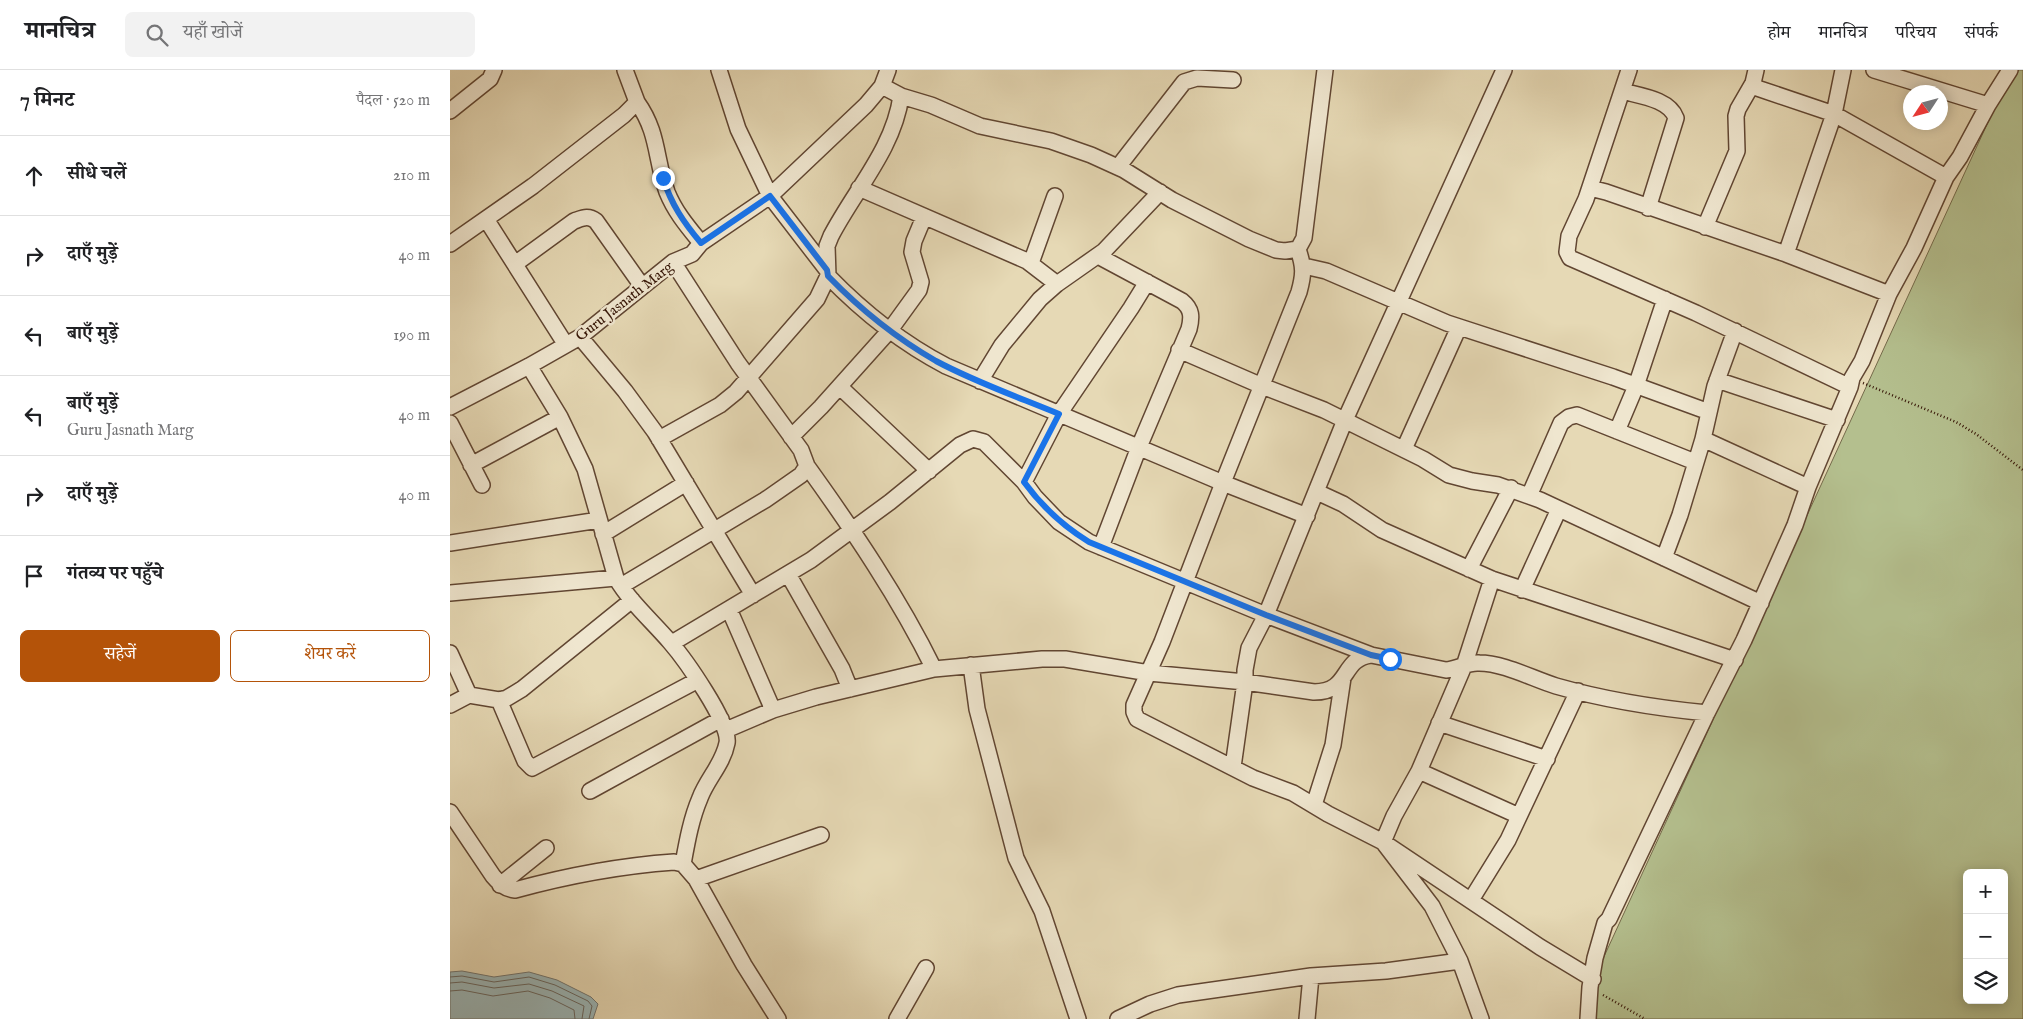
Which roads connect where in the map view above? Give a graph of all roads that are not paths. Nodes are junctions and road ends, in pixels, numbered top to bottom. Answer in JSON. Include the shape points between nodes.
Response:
{"nodes":[{"id":1,"x":494,"y":70,"type":"edge"},
{"id":2,"x":626,"y":70,"type":"edge"},
{"id":3,"x":719,"y":70,"type":"edge"},
{"id":4,"x":888,"y":70,"type":"edge"},
{"id":5,"x":1324,"y":70,"type":"edge"},
{"id":6,"x":1504,"y":70,"type":"edge"},
{"id":7,"x":1843,"y":70,"type":"edge"},
{"id":8,"x":1874,"y":70,"type":"edge"},
{"id":9,"x":2010,"y":70,"type":"edge"},
{"id":10,"x":1627,"y":71,"type":"edge"},
{"id":11,"x":1755,"y":76,"type":"edge"},
{"id":12,"x":1233,"y":80,"type":"dead end"},
{"id":13,"x":882,"y":86,"type":"junction"},
{"id":14,"x":1622,"y":90,"type":"junction"},
{"id":15,"x":901,"y":96,"type":"junction"},
{"id":16,"x":637,"y":102,"type":"junction"},
{"id":17,"x":1988,"y":105,"type":"junction"},
{"id":18,"x":450,"y":111,"type":"edge"},
{"id":19,"x":1834,"y":114,"type":"junction"},
{"id":20,"x":1118,"y":167,"type":"junction"},
{"id":21,"x":1946,"y":177,"type":"junction"},
{"id":22,"x":859,"y":188,"type":"junction"},
{"id":23,"x":1590,"y":188,"type":"junction"},
{"id":24,"x":1160,"y":192,"type":"junction"},
{"id":25,"x":770,"y":196,"type":"junction"},
{"id":26,"x":1055,"y":196,"type":"dead end"},
{"id":27,"x":1648,"y":208,"type":"junction"},
{"id":28,"x":924,"y":217,"type":"junction"},
{"id":29,"x":486,"y":219,"type":"junction"},
{"id":30,"x":1705,"y":227,"type":"junction"},
{"id":31,"x":701,"y":243,"type":"junction"},
{"id":32,"x":450,"y":244,"type":"edge"},
{"id":33,"x":1298,"y":249,"type":"junction"},
{"id":34,"x":1786,"y":254,"type":"junction"},
{"id":35,"x":1098,"y":256,"type":"junction"},
{"id":36,"x":673,"y":262,"type":"junction"},
{"id":37,"x":514,"y":264,"type":"junction"},
{"id":38,"x":1031,"y":264,"type":"junction"},
{"id":39,"x":1304,"y":266,"type":"junction"},
{"id":40,"x":828,"y":273,"type":"junction"},
{"id":41,"x":1146,"y":282,"type":"junction"},
{"id":42,"x":1056,"y":284,"type":"junction"},
{"id":43,"x":642,"y":286,"type":"junction"},
{"id":44,"x":1889,"y":294,"type":"junction"},
{"id":45,"x":1665,"y":299,"type":"junction"},
{"id":46,"x":1399,"y":303,"type":"junction"},
{"id":47,"x":1459,"y":327,"type":"junction"},
{"id":48,"x":890,"y":330,"type":"junction"},
{"id":49,"x":1735,"y":331,"type":"junction"},
{"id":50,"x":580,"y":337,"type":"junction"},
{"id":51,"x":566,"y":345,"type":"junction"},
{"id":52,"x":1179,"y":350,"type":"junction"},
{"id":53,"x":529,"y":366,"type":"junction"},
{"id":54,"x":749,"y":378,"type":"junction"},
{"id":55,"x":1717,"y":380,"type":"junction"},
{"id":56,"x":980,"y":381,"type":"junction"},
{"id":57,"x":1851,"y":383,"type":"junction"},
{"id":58,"x":1262,"y":386,"type":"junction"},
{"id":59,"x":1636,"y":386,"type":"junction"},
{"id":60,"x":840,"y":387,"type":"junction"},
{"id":61,"x":450,"y":407,"type":"edge"},
{"id":62,"x":1709,"y":412,"type":"junction"},
{"id":63,"x":1059,"y":414,"type":"junction"},
{"id":64,"x":560,"y":417,"type":"junction"},
{"id":65,"x":1345,"y":420,"type":"junction"},
{"id":66,"x":1837,"y":420,"type":"junction"},
{"id":67,"x":450,"y":423,"type":"edge"},
{"id":68,"x":1616,"y":431,"type":"junction"},
{"id":69,"x":791,"y":437,"type":"junction"},
{"id":70,"x":659,"y":439,"type":"junction"},
{"id":71,"x":1702,"y":439,"type":"junction"},
{"id":72,"x":1139,"y":447,"type":"junction"},
{"id":73,"x":1404,"y":450,"type":"junction"},
{"id":74,"x":1695,"y":462,"type":"junction"},
{"id":75,"x":471,"y":465,"type":"junction"},
{"id":76,"x":807,"y":466,"type":"junction"},
{"id":77,"x":929,"y":471,"type":"junction"},
{"id":78,"x":1024,"y":482,"type":"junction"},
{"id":79,"x":686,"y":483,"type":"junction"},
{"id":80,"x":1223,"y":483,"type":"junction"},
{"id":81,"x":482,"y":485,"type":"dead end"},
{"id":82,"x":1808,"y":487,"type":"junction"},
{"id":83,"x":1510,"y":488,"type":"junction"},
{"id":84,"x":1317,"y":492,"type":"junction"},
{"id":85,"x":1529,"y":496,"type":"junction"},
{"id":86,"x":1559,"y":509,"type":"junction"},
{"id":87,"x":1307,"y":516,"type":"junction"},
{"id":88,"x":601,"y":527,"type":"junction"},
{"id":89,"x":714,"y":529,"type":"junction"},
{"id":90,"x":852,"y":530,"type":"junction"},
{"id":91,"x":450,"y":543,"type":"edge"},
{"id":92,"x":1101,"y":547,"type":"junction"},
{"id":93,"x":1664,"y":558,"type":"junction"},
{"id":94,"x":1469,"y":569,"type":"junction"},
{"id":95,"x":788,"y":574,"type":"junction"},
{"id":96,"x":1492,"y":579,"type":"junction"},
{"id":97,"x":1186,"y":580,"type":"junction"},
{"id":98,"x":618,"y":582,"type":"junction"},
{"id":99,"x":1522,"y":590,"type":"junction"},
{"id":100,"x":450,"y":593,"type":"edge"},
{"id":101,"x":753,"y":595,"type":"junction"},
{"id":102,"x":632,"y":600,"type":"junction"},
{"id":103,"x":1761,"y":603,"type":"junction"},
{"id":104,"x":729,"y":609,"type":"junction"},
{"id":105,"x":1266,"y":615,"type":"junction"},
{"id":106,"x":672,"y":644,"type":"junction"},
{"id":107,"x":450,"y":652,"type":"edge"},
{"id":108,"x":1371,"y":655,"type":"junction"},
{"id":109,"x":1735,"y":660,"type":"junction"},
{"id":110,"x":971,"y":665,"type":"junction"},
{"id":111,"x":1464,"y":666,"type":"junction"},
{"id":112,"x":934,"y":670,"type":"junction"},
{"id":113,"x":1149,"y":673,"type":"junction"},
{"id":114,"x":1343,"y":677,"type":"junction"},
{"id":115,"x":698,"y":680,"type":"junction"},
{"id":116,"x":1245,"y":682,"type":"junction"},
{"id":117,"x":850,"y":689,"type":"junction"},
{"id":118,"x":1578,"y":691,"type":"junction"},
{"id":119,"x":469,"y":696,"type":"junction"},
{"id":120,"x":498,"y":700,"type":"junction"},
{"id":121,"x":450,"y":705,"type":"edge"},
{"id":122,"x":773,"y":710,"type":"junction"},
{"id":123,"x":1707,"y":713,"type":"junction"},
{"id":124,"x":1440,"y":723,"type":"junction"},
{"id":125,"x":724,"y":725,"type":"junction"},
{"id":126,"x":1547,"y":759,"type":"junction"},
{"id":127,"x":1233,"y":767,"type":"junction"},
{"id":128,"x":1419,"y":770,"type":"junction"},
{"id":129,"x":590,"y":791,"type":"dead end"},
{"id":130,"x":1314,"y":805,"type":"junction"},
{"id":131,"x":450,"y":812,"type":"edge"},
{"id":132,"x":1519,"y":816,"type":"junction"},
{"id":133,"x":821,"y":835,"type":"dead end"},
{"id":134,"x":1383,"y":842,"type":"junction"},
{"id":135,"x":546,"y":848,"type":"dead end"},
{"id":136,"x":683,"y":864,"type":"junction"},
{"id":137,"x":696,"y":879,"type":"junction"},
{"id":138,"x":500,"y":885,"type":"junction"},
{"id":139,"x":1471,"y":900,"type":"junction"},
{"id":140,"x":1460,"y":961,"type":"junction"},
{"id":141,"x":926,"y":968,"type":"dead end"},
{"id":142,"x":1311,"y":976,"type":"junction"},
{"id":143,"x":1592,"y":983,"type":"junction"},
{"id":144,"x":778,"y":1019,"type":"edge"},
{"id":145,"x":896,"y":1019,"type":"edge"},
{"id":146,"x":1078,"y":1019,"type":"edge"},
{"id":147,"x":1118,"y":1019,"type":"edge"},
{"id":148,"x":1307,"y":1019,"type":"edge"},
{"id":149,"x":1481,"y":1019,"type":"edge"},
{"id":150,"x":1588,"y":1019,"type":"edge"}],
"edges":[{"from":1,"to":18,"type":"street","via":[[490,79]]},
{"from":2,"to":16,"type":"street"},
{"from":3,"to":25,"type":"street","via":[[738,129]]},
{"from":4,"to":13,"type":"street","name":"Guru Jasnath Marg"},
{"from":5,"to":33,"type":"street","via":[[1307,223]]},
{"from":6,"to":46,"type":"street"},
{"from":7,"to":19,"type":"street"},
{"from":8,"to":17,"type":"street"},
{"from":9,"to":17,"type":"street"},
{"from":10,"to":14,"type":"street"},
{"from":11,"to":19,"type":"street","via":[[1757,88],[1763,91]]},
{"from":11,"to":30,"type":"street","via":[[1736,116],[1737,152]]},
{"from":12,"to":20,"type":"street","via":[[1196,78],[1184,82]]},
{"from":13,"to":15,"type":"street"},
{"from":13,"to":25,"type":"street","name":"Guru Jasnath Marg"},
{"from":14,"to":23,"type":"street"},
{"from":14,"to":27,"type":"street","via":[[1666,106],[1676,118]]},
{"from":15,"to":20,"type":"street","via":[[980,126],[1051,141]]},
{"from":15,"to":22,"type":"street","via":[[896,120],[885,146]]},
{"from":16,"to":29,"type":"street","via":[[533,186]]},
{"from":16,"to":31,"type":"street","via":[[653,131],[671,200]]},
{"from":17,"to":21,"type":"street"},
{"from":19,"to":21,"type":"street"},
{"from":19,"to":34,"type":"street"},
{"from":20,"to":24,"type":"street"},
{"from":21,"to":44,"type":"street"},
{"from":22,"to":28,"type":"street"},
{"from":22,"to":40,"type":"street","via":[[827,246]]},
{"from":23,"to":27,"type":"street"},
{"from":23,"to":45,"type":"street","via":[[1569,236],[1567,252],[1570,258]]},
{"from":24,"to":33,"type":"street","via":[[1256,242],[1276,250]]},
{"from":24,"to":35,"type":"street"},
{"from":25,"to":31,"type":"street","name":"Guru Jasnath Marg"},
{"from":25,"to":40,"type":"street"},
{"from":26,"to":38,"type":"street"},
{"from":27,"to":30,"type":"street"},
{"from":28,"to":38,"type":"street"},
{"from":28,"to":48,"type":"street","via":[[912,252],[921,282],[919,290]]},
{"from":29,"to":32,"type":"street"},
{"from":29,"to":37,"type":"street"},
{"from":30,"to":34,"type":"street"},
{"from":31,"to":36,"type":"street","name":"Guru Jasnath Marg","via":[[692,254]]},
{"from":33,"to":39,"type":"street"},
{"from":34,"to":44,"type":"street"},
{"from":35,"to":41,"type":"street"},
{"from":35,"to":42,"type":"street"},
{"from":36,"to":43,"type":"street","name":"Guru Jasnath Marg"},
{"from":36,"to":54,"type":"street"},
{"from":37,"to":43,"type":"street","via":[[574,222],[592,218]]},
{"from":37,"to":51,"type":"street"},
{"from":38,"to":42,"type":"street"},
{"from":39,"to":46,"type":"street","via":[[1326,271]]},
{"from":39,"to":58,"type":"street","via":[[1299,292]]},
{"from":40,"to":48,"type":"street","via":[[859,307]]},
{"from":40,"to":54,"type":"street","via":[[817,299]]},
{"from":41,"to":52,"type":"street","via":[[1188,306],[1191,312]]},
{"from":41,"to":63,"type":"street"},
{"from":42,"to":56,"type":"street","via":[[1002,345]]},
{"from":43,"to":50,"type":"street","name":"Guru Jasnath Marg"},
{"from":44,"to":57,"type":"street"},
{"from":45,"to":49,"type":"street"},
{"from":45,"to":59,"type":"street"},
{"from":46,"to":47,"type":"street"},
{"from":46,"to":65,"type":"street"},
{"from":47,"to":59,"type":"street"},
{"from":47,"to":73,"type":"street"},
{"from":48,"to":56,"type":"street","via":[[936,360]]},
{"from":48,"to":60,"type":"street"},
{"from":49,"to":55,"type":"street"},
{"from":49,"to":57,"type":"street"},
{"from":50,"to":51,"type":"street","name":"Guru Jasnath Marg"},
{"from":50,"to":70,"type":"street"},
{"from":51,"to":53,"type":"street","name":"Guru Jasnath Marg"},
{"from":52,"to":58,"type":"street"},
{"from":52,"to":72,"type":"street"},
{"from":53,"to":61,"type":"street","name":"Guru Jasnath Marg"},
{"from":53,"to":64,"type":"street"},
{"from":54,"to":69,"type":"street"},
{"from":54,"to":70,"type":"street","via":[[720,405]]},
{"from":55,"to":62,"type":"street"},
{"from":55,"to":66,"type":"street"},
{"from":56,"to":63,"type":"street"},
{"from":57,"to":66,"type":"street"},
{"from":58,"to":65,"type":"street"},
{"from":58,"to":80,"type":"street"},
{"from":59,"to":62,"type":"street"},
{"from":59,"to":68,"type":"street"},
{"from":60,"to":69,"type":"street"},
{"from":60,"to":77,"type":"street"},
{"from":62,"to":71,"type":"street"},
{"from":63,"to":72,"type":"street"},
{"from":63,"to":78,"type":"street"},
{"from":64,"to":75,"type":"street"},
{"from":64,"to":88,"type":"street","via":[[584,469]]},
{"from":65,"to":73,"type":"street"},
{"from":65,"to":84,"type":"street"},
{"from":66,"to":82,"type":"street"},
{"from":67,"to":75,"type":"street"},
{"from":68,"to":74,"type":"street"},
{"from":68,"to":85,"type":"street","via":[[1577,416],[1569,417],[1555,434]]},
{"from":69,"to":76,"type":"street"},
{"from":70,"to":79,"type":"street"},
{"from":71,"to":74,"type":"street"},
{"from":71,"to":82,"type":"street"},
{"from":72,"to":80,"type":"street"},
{"from":72,"to":92,"type":"street"},
{"from":73,"to":83,"type":"street","via":[[1450,475]]},
{"from":74,"to":93,"type":"street"},
{"from":75,"to":81,"type":"street"},
{"from":76,"to":89,"type":"street","via":[[787,485]]},
{"from":76,"to":90,"type":"street"},
{"from":77,"to":78,"type":"street","via":[[960,445],[973,440],[984,442]]},
{"from":77,"to":90,"type":"street"},
{"from":78,"to":92,"type":"street","via":[[1059,522]]},
{"from":79,"to":88,"type":"street"},
{"from":79,"to":89,"type":"street"},
{"from":80,"to":87,"type":"street"},
{"from":80,"to":97,"type":"street"},
{"from":82,"to":103,"type":"street"},
{"from":83,"to":85,"type":"street"},
{"from":83,"to":94,"type":"street"},
{"from":84,"to":87,"type":"street"},
{"from":84,"to":94,"type":"street","via":[[1343,504],[1382,530]]},
{"from":85,"to":86,"type":"street"},
{"from":86,"to":93,"type":"street"},
{"from":86,"to":99,"type":"street"},
{"from":87,"to":105,"type":"street"},
{"from":88,"to":91,"type":"street"},
{"from":88,"to":98,"type":"street"},
{"from":89,"to":98,"type":"street","via":[[652,569]]},
{"from":89,"to":101,"type":"street"},
{"from":90,"to":95,"type":"street"},
{"from":90,"to":112,"type":"street","via":[[910,624]]},
{"from":92,"to":97,"type":"street"},
{"from":93,"to":103,"type":"street"},
{"from":94,"to":96,"type":"street"},
{"from":95,"to":101,"type":"street"},
{"from":95,"to":117,"type":"street"},
{"from":96,"to":99,"type":"street"},
{"from":96,"to":111,"type":"street"},
{"from":97,"to":105,"type":"street"},
{"from":97,"to":113,"type":"street"},
{"from":98,"to":100,"type":"street"},
{"from":98,"to":102,"type":"street"},
{"from":99,"to":109,"type":"street"},
{"from":101,"to":104,"type":"street"},
{"from":102,"to":106,"type":"street"},
{"from":102,"to":120,"type":"street","via":[[522,689]]},
{"from":103,"to":109,"type":"street"},
{"from":104,"to":106,"type":"street"},
{"from":104,"to":122,"type":"street"},
{"from":105,"to":108,"type":"street"},
{"from":105,"to":116,"type":"street","via":[[1250,648]]},
{"from":106,"to":115,"type":"street"},
{"from":107,"to":119,"type":"street"},
{"from":108,"to":111,"type":"street","via":[[1446,670]]},
{"from":108,"to":114,"type":"street","via":[[1356,659]]},
{"from":109,"to":123,"type":"street"},
{"from":110,"to":112,"type":"street"},
{"from":110,"to":113,"type":"street","via":[[1065,660]]},
{"from":110,"to":146,"type":"street","via":[[977,709],[1016,858],[1042,911]]},
{"from":111,"to":118,"type":"street","via":[[1478,662],[1494,665]]},
{"from":111,"to":124,"type":"street"},
{"from":112,"to":117,"type":"street"},
{"from":113,"to":116,"type":"street"},
{"from":113,"to":127,"type":"street","via":[[1134,705],[1136,719]]},
{"from":114,"to":116,"type":"street","via":[[1338,685],[1324,692]]},
{"from":114,"to":130,"type":"street","via":[[1333,745]]},
{"from":115,"to":120,"type":"street","via":[[532,768],[525,761]]},
{"from":115,"to":125,"type":"street"},
{"from":116,"to":127,"type":"street"},
{"from":117,"to":122,"type":"street"},
{"from":118,"to":123,"type":"street","via":[[1673,710]]},
{"from":118,"to":126,"type":"street"},
{"from":119,"to":120,"type":"street"},
{"from":119,"to":121,"type":"street"},
{"from":122,"to":125,"type":"street"},
{"from":123,"to":143,"type":"street","via":[[1605,923]]},
{"from":124,"to":126,"type":"street"},
{"from":124,"to":128,"type":"street"},
{"from":125,"to":129,"type":"street"},
{"from":125,"to":136,"type":"street","via":[[728,741],[724,755],[700,797]]},
{"from":126,"to":132,"type":"street"},
{"from":127,"to":130,"type":"street"},
{"from":128,"to":132,"type":"street"},
{"from":128,"to":134,"type":"street"},
{"from":130,"to":134,"type":"street"},
{"from":131,"to":138,"type":"street"},
{"from":132,"to":139,"type":"street"},
{"from":133,"to":137,"type":"street"},
{"from":134,"to":139,"type":"street"},
{"from":134,"to":140,"type":"street","via":[[1432,906]]},
{"from":135,"to":138,"type":"street"},
{"from":136,"to":137,"type":"street"},
{"from":136,"to":138,"type":"street","via":[[674,862],[606,869],[515,890]]},
{"from":137,"to":144,"type":"street"},
{"from":139,"to":143,"type":"street"},
{"from":140,"to":142,"type":"street","via":[[1386,971]]},
{"from":140,"to":149,"type":"street"},
{"from":141,"to":145,"type":"street"},
{"from":142,"to":147,"type":"street","via":[[1178,995]]},
{"from":142,"to":148,"type":"street"},
{"from":143,"to":150,"type":"street"}]}
